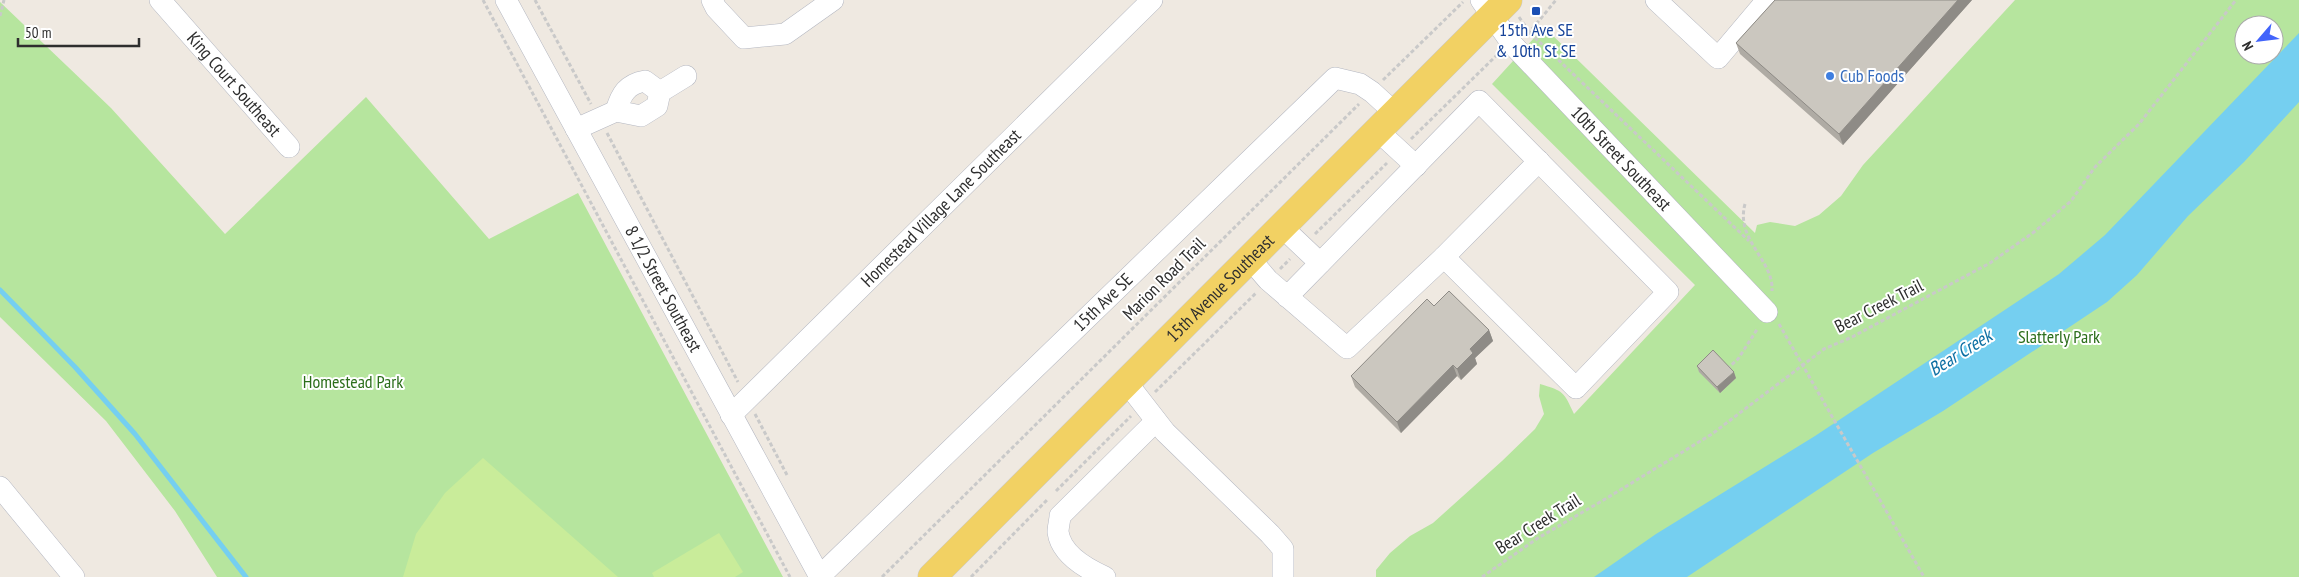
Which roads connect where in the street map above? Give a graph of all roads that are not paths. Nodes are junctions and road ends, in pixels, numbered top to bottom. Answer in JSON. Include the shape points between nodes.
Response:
{"nodes":[{"id":1,"x":160,"y":0,"type":"edge"},
{"id":2,"x":506,"y":0,"type":"edge"},
{"id":3,"x":712,"y":0,"type":"edge"},
{"id":4,"x":833,"y":0,"type":"edge"},
{"id":5,"x":1152,"y":0,"type":"edge"},
{"id":6,"x":1656,"y":0,"type":"edge"},
{"id":7,"x":1767,"y":0,"type":"edge"},
{"id":8,"x":1494,"y":6,"type":"edge"},
{"id":9,"x":686,"y":76,"type":"dead end"},
{"id":10,"x":1386,"y":122,"type":"junction"},
{"id":11,"x":576,"y":129,"type":"junction"},
{"id":12,"x":289,"y":147,"type":"dead end"},
{"id":13,"x":1539,"y":161,"type":"junction"},
{"id":14,"x":1416,"y":166,"type":"junction"},
{"id":15,"x":1282,"y":227,"type":"junction"},
{"id":16,"x":1444,"y":257,"type":"junction"},
{"id":17,"x":1250,"y":259,"type":"junction"},
{"id":18,"x":1320,"y":263,"type":"junction"},
{"id":19,"x":1288,"y":297,"type":"junction"},
{"id":20,"x":1767,"y":312,"type":"road end"},
{"id":21,"x":1127,"y":383,"type":"junction"},
{"id":22,"x":1149,"y":413,"type":"junction"},
{"id":23,"x":731,"y":416,"type":"junction"},
{"id":24,"x":0,"y":487,"type":"edge"},
{"id":25,"x":74,"y":577,"type":"edge"},
{"id":26,"x":820,"y":577,"type":"edge"},
{"id":27,"x":932,"y":577,"type":"edge"},
{"id":28,"x":1105,"y":577,"type":"edge"},
{"id":29,"x":1283,"y":577,"type":"edge"}],
"edges":[{"from":1,"to":12,"type":"street","name":"King Court Southeast"},
{"from":2,"to":11,"type":"street","name":"8 1/2 Street Southeast"},
{"from":3,"to":4,"type":"street","via":[[744,38],[786,34]]},
{"from":5,"to":23,"type":"street","name":"Homestead Village Lane Southeast"},
{"from":6,"to":7,"type":"street","via":[[1718,58]]},
{"from":8,"to":10,"type":"main road","name":"15th Avenue Southeast"},
{"from":8,"to":20,"type":"street","name":"10th Street Southeast","via":[[1512,44]]},
{"from":9,"to":11,"type":"street","via":[[660,92],[645,81],[634,83],[607,115]]},
{"from":10,"to":14,"type":"street","name":"15th Ave SE","via":[[1400,151]]},
{"from":10,"to":15,"type":"main road","name":"15th Avenue Southeast"},
{"from":10,"to":26,"type":"street","name":"15th Ave SE","via":[[1372,92],[1360,84],[1335,78]]},
{"from":11,"to":23,"type":"street","name":"8 1/2 Street Southeast"},
{"from":13,"to":14,"type":"street","via":[[1479,101]]},
{"from":13,"to":16,"type":"street"},
{"from":13,"to":16,"type":"street","via":[[1668,292],[1576,388]]},
{"from":14,"to":18,"type":"street"},
{"from":15,"to":17,"type":"main road","name":"15th Avenue Southeast"},
{"from":15,"to":18,"type":"street"},
{"from":16,"to":19,"type":"street","via":[[1347,348]]},
{"from":17,"to":19,"type":"street"},
{"from":17,"to":21,"type":"main road","name":"15th Avenue Southeast"},
{"from":18,"to":19,"type":"street"},
{"from":21,"to":22,"type":"street"},
{"from":21,"to":27,"type":"main road","name":"15th Avenue Southeast"},
{"from":22,"to":28,"type":"street","via":[[1060,516],[1058,532],[1068,552],[1090,571]]},
{"from":22,"to":29,"type":"street","via":[[1284,549]]},
{"from":23,"to":26,"type":"street","name":"8 1/2 Street Southeast"},
{"from":24,"to":25,"type":"street"}]}
